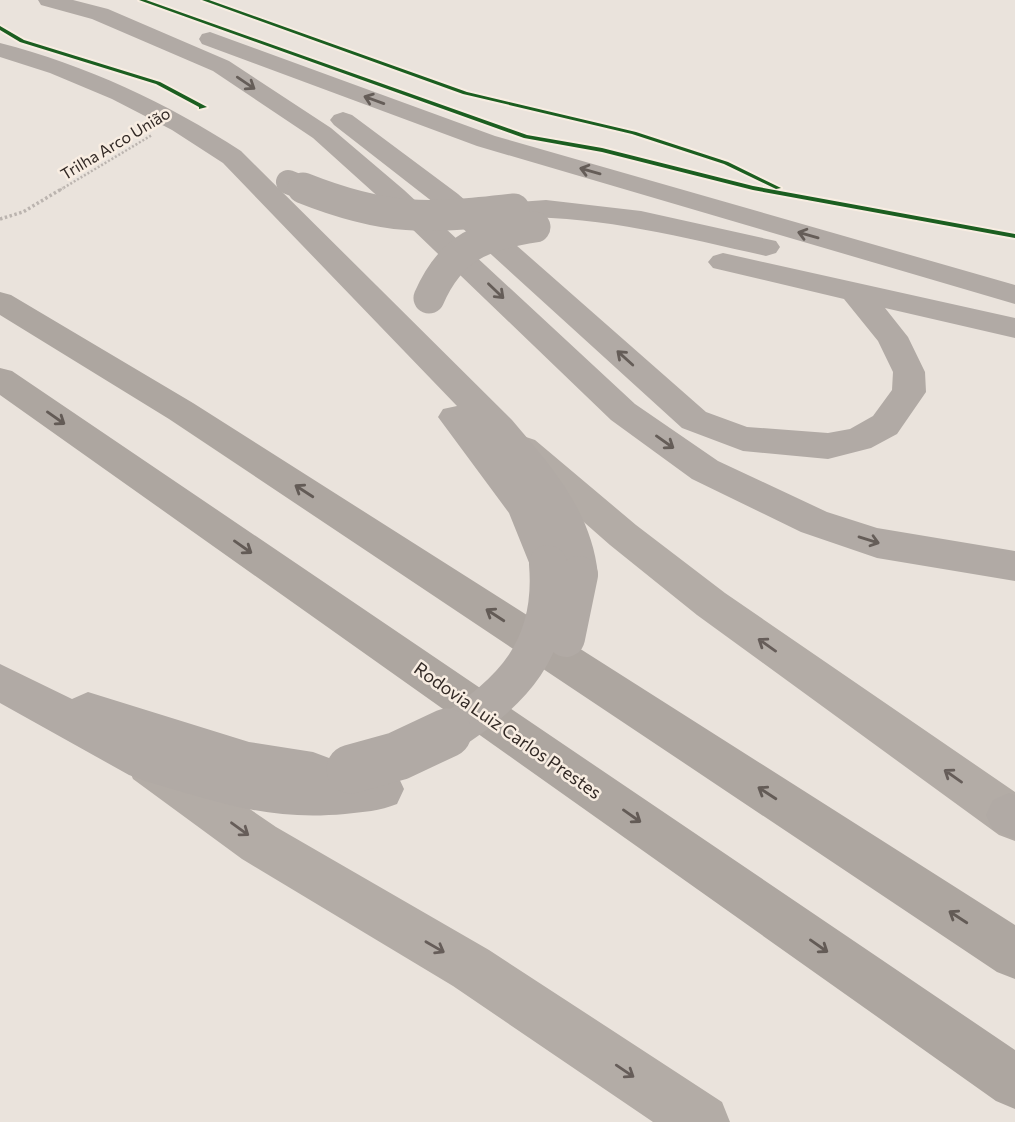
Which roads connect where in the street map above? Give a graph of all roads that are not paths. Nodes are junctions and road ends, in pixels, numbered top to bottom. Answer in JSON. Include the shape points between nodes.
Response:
{"nodes":[{"id":1,"x":49,"y":0,"type":"edge"},
{"id":2,"x":106,"y":0,"type":"edge"},
{"id":3,"x":1,"y":52,"type":"edge"},
{"id":4,"x":250,"y":55,"type":"junction"},
{"id":5,"x":232,"y":157,"type":"junction"},
{"id":6,"x":525,"y":218,"type":"junction"},
{"id":7,"x":854,"y":291,"type":"junction"},
{"id":8,"x":1015,"y":298,"type":"edge"},
{"id":9,"x":0,"y":302,"type":"edge"},
{"id":10,"x":383,"y":309,"type":"junction"},
{"id":11,"x":1015,"y":328,"type":"edge"},
{"id":12,"x":0,"y":379,"type":"edge"},
{"id":13,"x":454,"y":383,"type":"junction"},
{"id":14,"x":500,"y":429,"type":"junction"},
{"id":15,"x":1015,"y":566,"type":"edge"},
{"id":16,"x":564,"y":570,"type":"junction"},
{"id":17,"x":1,"y":683,"type":"edge"},
{"id":18,"x":145,"y":761,"type":"junction"},
{"id":19,"x":366,"y":779,"type":"junction"},
{"id":20,"x":1013,"y":817,"type":"edge"},
{"id":21,"x":1015,"y":954,"type":"edge"},
{"id":22,"x":1015,"y":1082,"type":"edge"},
{"id":23,"x":702,"y":1122,"type":"edge"}],
"edges":[{"from":1,"to":15,"type":"main road","one_way":true,"via":[[100,13],[221,66],[322,133],[623,412],[705,470],[814,522],[877,543]]},
{"from":2,"to":4,"type":"main road"},
{"from":3,"to":5,"type":"main road","via":[[90,82],[175,121]]},
{"from":7,"to":4,"type":"main road","one_way":true,"via":[[892,337],[909,372],[909,392],[885,425],[859,439],[828,446],[743,439],[694,420],[448,201]]},
{"from":8,"to":4,"type":"main road","one_way":true,"via":[[486,141]]},
{"from":5,"to":6,"type":"main road","bridge":true,"via":[[377,213]]},
{"from":5,"to":10,"type":"main road"},
{"from":6,"to":7,"type":"main road"},
{"from":6,"to":8,"type":"main road","via":[[550,207],[613,214]]},
{"from":6,"to":13,"type":"main road","bridge":true,"via":[[460,251],[436,278],[429,298],[431,328]]},
{"from":7,"to":11,"type":"main road"},
{"from":21,"to":9,"type":"highway","one_way":true,"via":[[181,411]]},
{"from":10,"to":13,"type":"main road"},
{"from":10,"to":16,"type":"main road","via":[[392,337],[410,364],[485,453]]},
{"from":12,"to":22,"type":"highway","name":"Rodovia Luiz Carlos Prestes","one_way":true},
{"from":13,"to":14,"type":"main road"},
{"from":14,"to":16,"type":"main road","via":[[536,472],[574,541]]},
{"from":20,"to":14,"type":"main road","one_way":true,"via":[[711,604]]},
{"from":16,"to":19,"type":"main road","bridge":true,"via":[[571,623],[561,652],[541,685],[509,720],[430,771]]},
{"from":17,"to":18,"type":"main road"},
{"from":17,"to":19,"type":"main road","via":[[249,762]]},
{"from":18,"to":19,"type":"main road","via":[[260,791],[306,796]]},
{"from":18,"to":23,"type":"main road","one_way":true,"via":[[259,843],[471,968]]}]}
